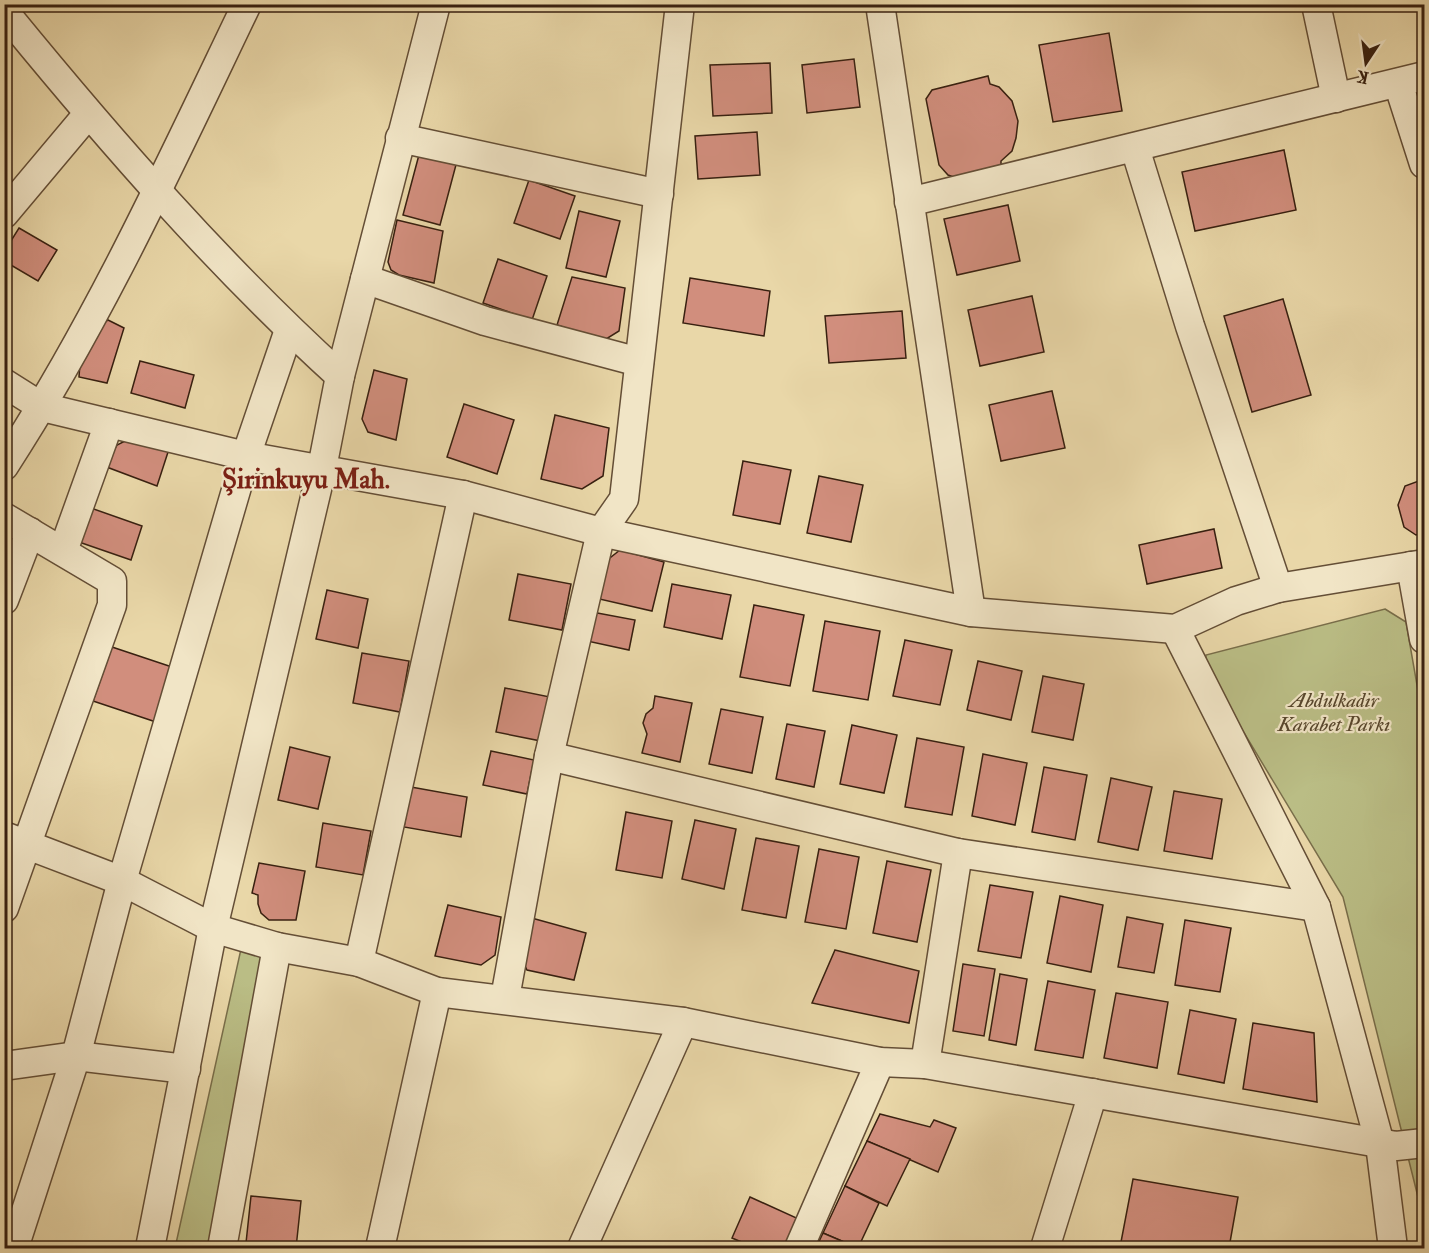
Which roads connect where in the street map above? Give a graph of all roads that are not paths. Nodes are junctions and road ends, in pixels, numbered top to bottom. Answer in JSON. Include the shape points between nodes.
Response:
{"nodes":[{"id":1,"x":247,"y":4,"type":"edge"},
{"id":2,"x":436,"y":4,"type":"edge"},
{"id":3,"x":681,"y":4,"type":"edge"},
{"id":4,"x":880,"y":4,"type":"edge"},
{"id":5,"x":1316,"y":4,"type":"edge"},
{"id":6,"x":5,"y":14,"type":"edge"},
{"id":7,"x":1411,"y":79,"type":"edge"},
{"id":8,"x":1336,"y":98,"type":"junction"},
{"id":9,"x":88,"y":114,"type":"junction"},
{"id":10,"x":400,"y":138,"type":"junction"},
{"id":11,"x":1135,"y":147,"type":"junction"},
{"id":12,"x":1425,"y":164,"type":"edge"},
{"id":13,"x":157,"y":190,"type":"junction"},
{"id":14,"x":659,"y":194,"type":"junction"},
{"id":15,"x":909,"y":202,"type":"junction"},
{"id":16,"x":4,"y":214,"type":"edge"},
{"id":17,"x":365,"y":279,"type":"junction"},
{"id":18,"x":289,"y":330,"type":"junction"},
{"id":19,"x":639,"y":362,"type":"junction"},
{"id":20,"x":340,"y":376,"type":"junction"},
{"id":21,"x":4,"y":383,"type":"edge"},
{"id":22,"x":42,"y":407,"type":"junction"},
{"id":23,"x":109,"y":423,"type":"junction"},
{"id":24,"x":246,"y":456,"type":"junction"},
{"id":25,"x":4,"y":466,"type":"edge"},
{"id":26,"x":322,"y":468,"type":"junction"},
{"id":27,"x":463,"y":495,"type":"junction"},
{"id":28,"x":4,"y":517,"type":"edge"},
{"id":29,"x":30,"y":532,"type":"junction"},
{"id":30,"x":601,"y":532,"type":"junction"},
{"id":31,"x":63,"y":551,"type":"junction"},
{"id":32,"x":1418,"y":565,"type":"edge"},
{"id":33,"x":1278,"y":588,"type":"junction"},
{"id":34,"x":4,"y":600,"type":"edge"},
{"id":35,"x":970,"y":612,"type":"junction"},
{"id":36,"x":1175,"y":629,"type":"junction"},
{"id":37,"x":1425,"y":639,"type":"edge"},
{"id":38,"x":549,"y":756,"type":"junction"},
{"id":39,"x":16,"y":841,"type":"edge"},
{"id":40,"x":958,"y":853,"type":"junction"},
{"id":41,"x":122,"y":881,"type":"junction"},
{"id":42,"x":1316,"y":907,"type":"junction"},
{"id":43,"x":4,"y":908,"type":"edge"},
{"id":44,"x":213,"y":928,"type":"junction"},
{"id":45,"x":277,"y":947,"type":"junction"},
{"id":46,"x":359,"y":962,"type":"junction"},
{"id":47,"x":437,"y":992,"type":"junction"},
{"id":48,"x":505,"y":998,"type":"junction"},
{"id":49,"x":682,"y":1022,"type":"junction"},
{"id":50,"x":76,"y":1056,"type":"junction"},
{"id":51,"x":880,"y":1062,"type":"junction"},
{"id":52,"x":925,"y":1064,"type":"junction"},
{"id":53,"x":4,"y":1066,"type":"edge"},
{"id":54,"x":186,"y":1069,"type":"junction"},
{"id":55,"x":1093,"y":1094,"type":"junction"},
{"id":56,"x":1425,"y":1143,"type":"edge"},
{"id":57,"x":1380,"y":1144,"type":"junction"},
{"id":58,"x":14,"y":1248,"type":"edge"},
{"id":59,"x":150,"y":1248,"type":"edge"},
{"id":60,"x":222,"y":1248,"type":"edge"},
{"id":61,"x":380,"y":1248,"type":"edge"},
{"id":62,"x":582,"y":1248,"type":"edge"},
{"id":63,"x":799,"y":1248,"type":"edge"},
{"id":64,"x":1045,"y":1248,"type":"edge"},
{"id":65,"x":1394,"y":1248,"type":"edge"}],
"edges":[{"from":1,"to":13,"type":"street"},
{"from":2,"to":10,"type":"street"},
{"from":3,"to":14,"type":"street"},
{"from":4,"to":15,"type":"street"},
{"from":5,"to":8,"type":"street"},
{"from":6,"to":9,"type":"street"},
{"from":7,"to":8,"type":"street"},
{"from":7,"to":12,"type":"street"},
{"from":8,"to":11,"type":"street"},
{"from":9,"to":13,"type":"street"},
{"from":9,"to":16,"type":"street"},
{"from":10,"to":14,"type":"street"},
{"from":10,"to":17,"type":"street"},
{"from":11,"to":15,"type":"street"},
{"from":11,"to":33,"type":"street"},
{"from":13,"to":18,"type":"street"},
{"from":13,"to":22,"type":"street"},
{"from":14,"to":19,"type":"street"},
{"from":15,"to":35,"type":"street"},
{"from":17,"to":19,"type":"street","via":[[485,321]]},
{"from":17,"to":20,"type":"street"},
{"from":18,"to":20,"type":"street"},
{"from":18,"to":24,"type":"street"},
{"from":19,"to":30,"type":"street","via":[[624,499]]},
{"from":20,"to":26,"type":"street"},
{"from":21,"to":22,"type":"street"},
{"from":22,"to":23,"type":"street"},
{"from":22,"to":25,"type":"street"},
{"from":23,"to":24,"type":"street"},
{"from":23,"to":31,"type":"street"},
{"from":24,"to":26,"type":"street"},
{"from":24,"to":41,"type":"street"},
{"from":26,"to":27,"type":"street"},
{"from":26,"to":44,"type":"street"},
{"from":27,"to":30,"type":"street"},
{"from":27,"to":46,"type":"street"},
{"from":28,"to":29,"type":"street"},
{"from":29,"to":31,"type":"street"},
{"from":29,"to":34,"type":"street"},
{"from":30,"to":35,"type":"street"},
{"from":30,"to":38,"type":"street"},
{"from":31,"to":39,"type":"street","via":[[112,581],[112,605]]},
{"from":32,"to":33,"type":"street"},
{"from":32,"to":37,"type":"street"},
{"from":33,"to":36,"type":"street","via":[[1236,601]]},
{"from":35,"to":36,"type":"street"},
{"from":36,"to":42,"type":"street"},
{"from":38,"to":40,"type":"street"},
{"from":38,"to":48,"type":"street"},
{"from":39,"to":41,"type":"street"},
{"from":39,"to":43,"type":"street"},
{"from":40,"to":42,"type":"street"},
{"from":40,"to":52,"type":"street"},
{"from":41,"to":44,"type":"street"},
{"from":41,"to":50,"type":"street"},
{"from":42,"to":57,"type":"street"},
{"from":44,"to":45,"type":"street"},
{"from":44,"to":54,"type":"street"},
{"from":45,"to":46,"type":"street"},
{"from":45,"to":60,"type":"street"},
{"from":46,"to":47,"type":"street"},
{"from":47,"to":48,"type":"street"},
{"from":47,"to":61,"type":"street"},
{"from":48,"to":49,"type":"street"},
{"from":49,"to":51,"type":"street"},
{"from":49,"to":62,"type":"street"},
{"from":50,"to":53,"type":"street"},
{"from":50,"to":54,"type":"street"},
{"from":50,"to":58,"type":"street"},
{"from":51,"to":52,"type":"street"},
{"from":51,"to":63,"type":"street"},
{"from":52,"to":55,"type":"street"},
{"from":54,"to":59,"type":"street"},
{"from":55,"to":57,"type":"street"},
{"from":55,"to":64,"type":"street"},
{"from":56,"to":57,"type":"street"},
{"from":57,"to":65,"type":"street"}]}
